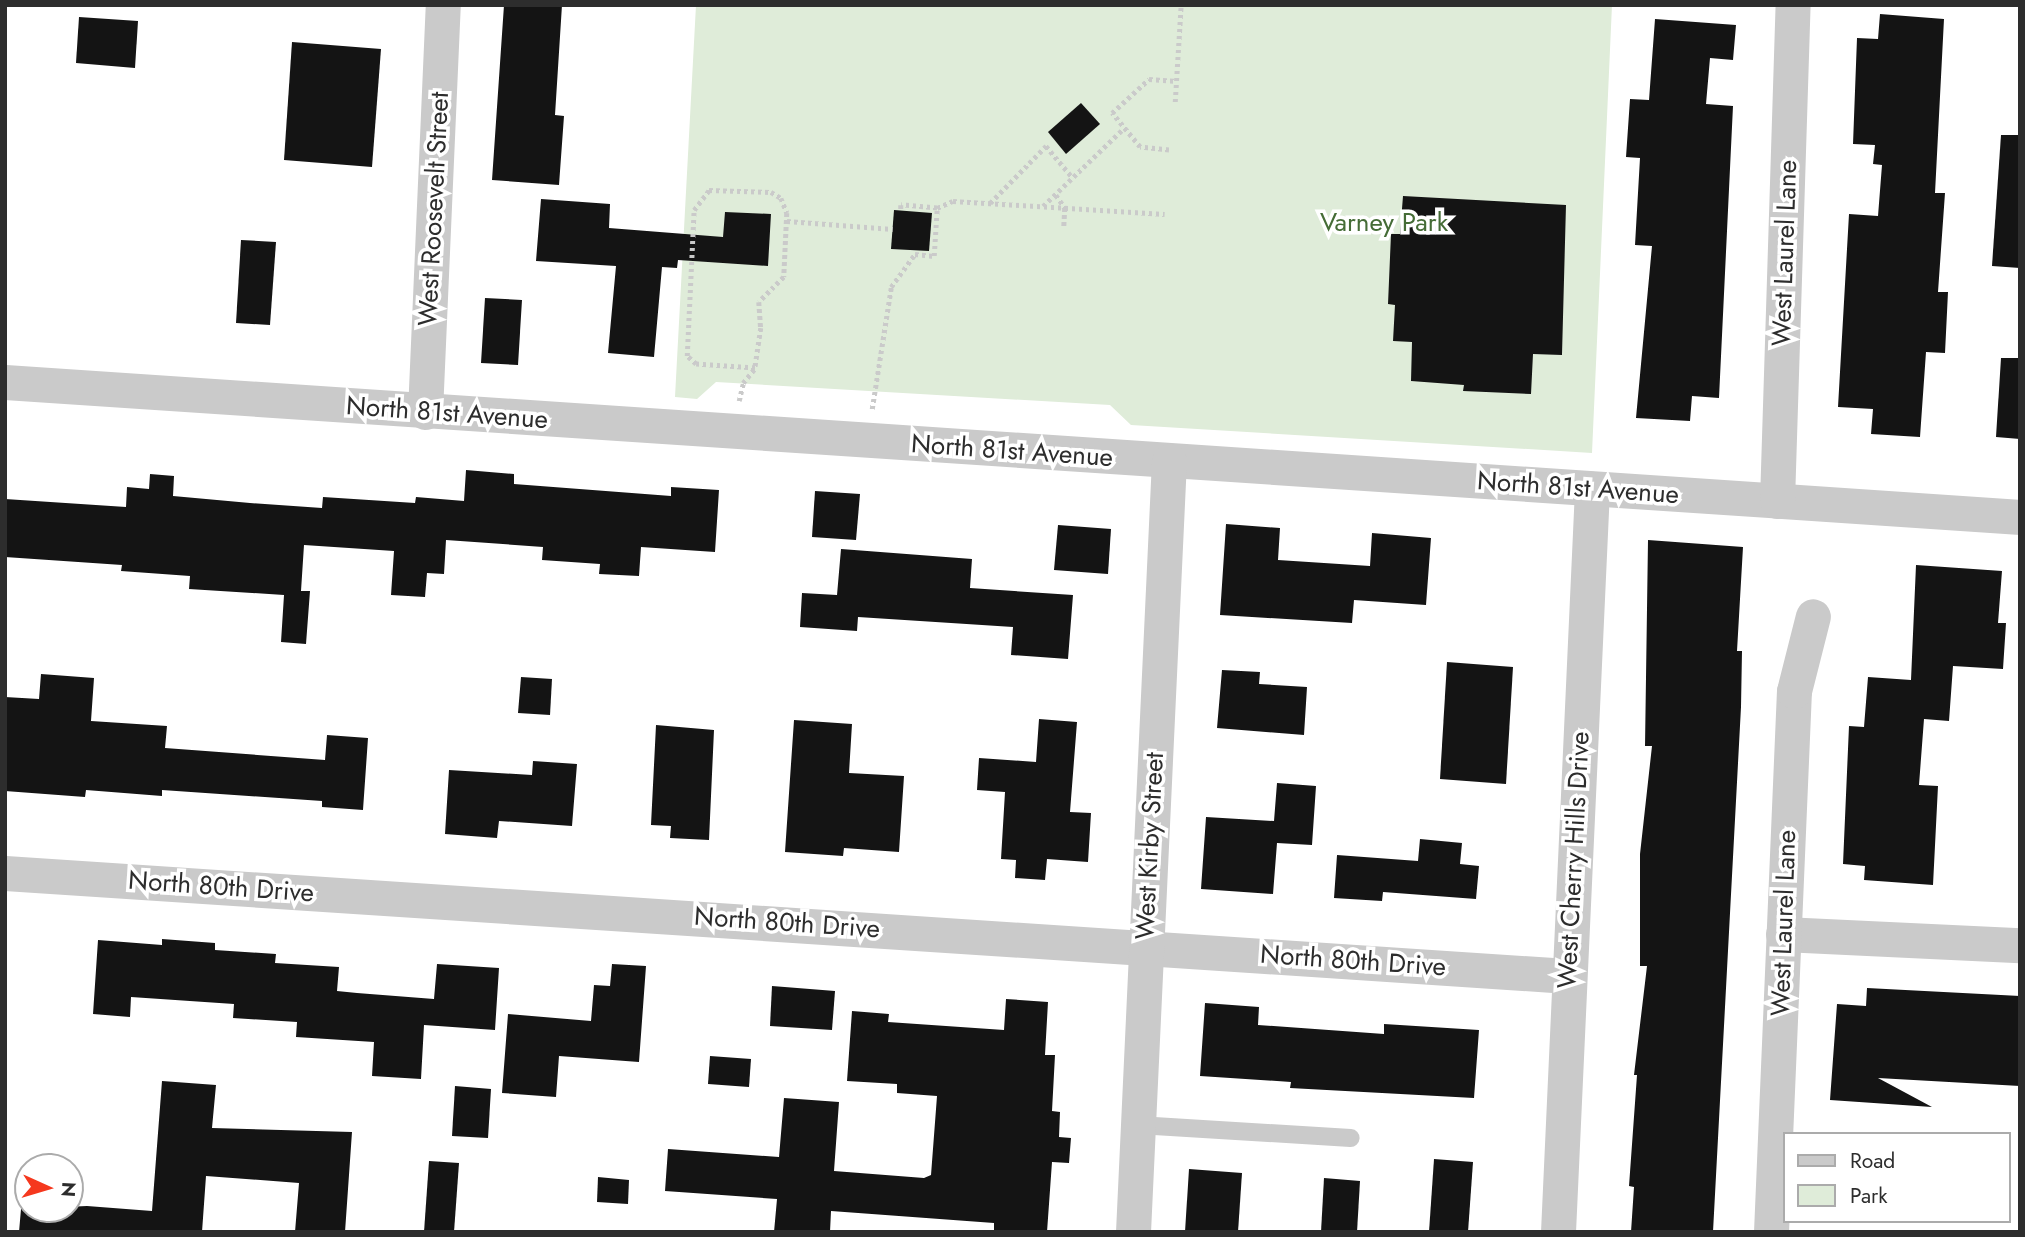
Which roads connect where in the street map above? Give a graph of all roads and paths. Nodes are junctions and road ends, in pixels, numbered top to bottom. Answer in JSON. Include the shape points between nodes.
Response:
{"nodes":[{"id":1,"x":443,"y":5,"type":"edge"},
{"id":2,"x":1181,"y":5,"type":"edge"},
{"id":3,"x":1793,"y":5,"type":"edge"},
{"id":4,"x":1177,"y":81,"type":"junction"},
{"id":5,"x":1175,"y":102,"type":"dead end"},
{"id":6,"x":1124,"y":128,"type":"junction"},
{"id":7,"x":1169,"y":149,"type":"dead end"},
{"id":8,"x":1073,"y":178,"type":"junction"},
{"id":9,"x":1056,"y":195,"type":"junction"},
{"id":10,"x":990,"y":203,"type":"junction"},
{"id":11,"x":1043,"y":206,"type":"junction"},
{"id":12,"x":937,"y":208,"type":"junction"},
{"id":13,"x":1065,"y":208,"type":"junction"},
{"id":14,"x":901,"y":210,"type":"dead end"},
{"id":15,"x":1165,"y":214,"type":"dead end"},
{"id":16,"x":787,"y":221,"type":"junction"},
{"id":17,"x":1064,"y":226,"type":"dead end"},
{"id":18,"x":893,"y":229,"type":"dead end"},
{"id":19,"x":755,"y":368,"type":"junction"},
{"id":20,"x":5,"y":383,"type":"edge"},
{"id":21,"x":425,"y":412,"type":"junction"},
{"id":22,"x":732,"y":433,"type":"junction"},
{"id":23,"x":869,"y":442,"type":"junction"},
{"id":24,"x":1169,"y":461,"type":"junction"},
{"id":25,"x":1592,"y":489,"type":"junction"},
{"id":26,"x":1777,"y":501,"type":"junction"},
{"id":27,"x":2020,"y":517,"type":"edge"},
{"id":28,"x":1813,"y":617,"type":"dead end"},
{"id":29,"x":5,"y":873,"type":"edge"},
{"id":30,"x":1783,"y":934,"type":"junction"},
{"id":31,"x":2020,"y":945,"type":"edge"},
{"id":32,"x":1145,"y":946,"type":"junction"},
{"id":33,"x":1569,"y":976,"type":"junction"},
{"id":34,"x":1138,"y":1125,"type":"junction"},
{"id":35,"x":1351,"y":1138,"type":"dead end"},
{"id":36,"x":1133,"y":1232,"type":"edge"},
{"id":37,"x":1558,"y":1232,"type":"edge"},
{"id":38,"x":1771,"y":1232,"type":"edge"}],
"edges":[{"from":1,"to":21,"type":"street","name":"West Roosevelt Street"},
{"from":2,"to":4,"type":"path"},
{"from":3,"to":26,"type":"street","name":"West Laurel Lane"},
{"from":4,"to":5,"type":"path"},
{"from":4,"to":6,"type":"path","via":[[1149,79],[1112,113]]},
{"from":6,"to":7,"type":"path","via":[[1140,147]]},
{"from":6,"to":8,"type":"path"},
{"from":8,"to":9,"type":"path"},
{"from":8,"to":10,"type":"path","via":[[1046,146]]},
{"from":9,"to":11,"type":"path"},
{"from":9,"to":13,"type":"path"},
{"from":10,"to":11,"type":"path"},
{"from":10,"to":12,"type":"path","via":[[953,201]]},
{"from":11,"to":13,"type":"path"},
{"from":12,"to":14,"type":"path","via":[[901,205]]},
{"from":12,"to":23,"type":"path","via":[[933,256],[915,254],[889,295]]},
{"from":13,"to":15,"type":"path"},
{"from":13,"to":17,"type":"path"},
{"from":16,"to":18,"type":"path"},
{"from":16,"to":19,"type":"path","via":[[784,277],[759,302],[761,328]]},
{"from":16,"to":19,"type":"path","via":[[784,203],[771,192],[709,190],[694,210],[687,358],[696,364]]},
{"from":19,"to":22,"type":"path","via":[[743,383]]},
{"from":20,"to":21,"type":"street","name":"North 81st Avenue"},
{"from":21,"to":22,"type":"street","name":"North 81st Avenue"},
{"from":22,"to":23,"type":"street","name":"North 81st Avenue"},
{"from":23,"to":24,"type":"street","name":"North 81st Avenue"},
{"from":24,"to":25,"type":"street","name":"North 81st Avenue"},
{"from":24,"to":32,"type":"street","name":"West Kirby Street"},
{"from":25,"to":26,"type":"street","name":"North 81st Avenue"},
{"from":25,"to":33,"type":"street","name":"West Cherry Hills Drive"},
{"from":26,"to":27,"type":"street","name":"North 81st Avenue"},
{"from":28,"to":30,"type":"street","name":"West Laurel Lane","via":[[1794,691]]},
{"from":29,"to":32,"type":"street","name":"North 80th Drive"},
{"from":30,"to":31,"type":"street"},
{"from":30,"to":38,"type":"street","name":"West Laurel Lane"},
{"from":32,"to":33,"type":"street","name":"North 80th Drive"},
{"from":32,"to":34,"type":"street","name":"West Kirby Street"},
{"from":33,"to":37,"type":"street","name":"West Cherry Hills Drive"},
{"from":34,"to":35,"type":"lane"},
{"from":34,"to":36,"type":"street","name":"West Kirby Street"}]}
